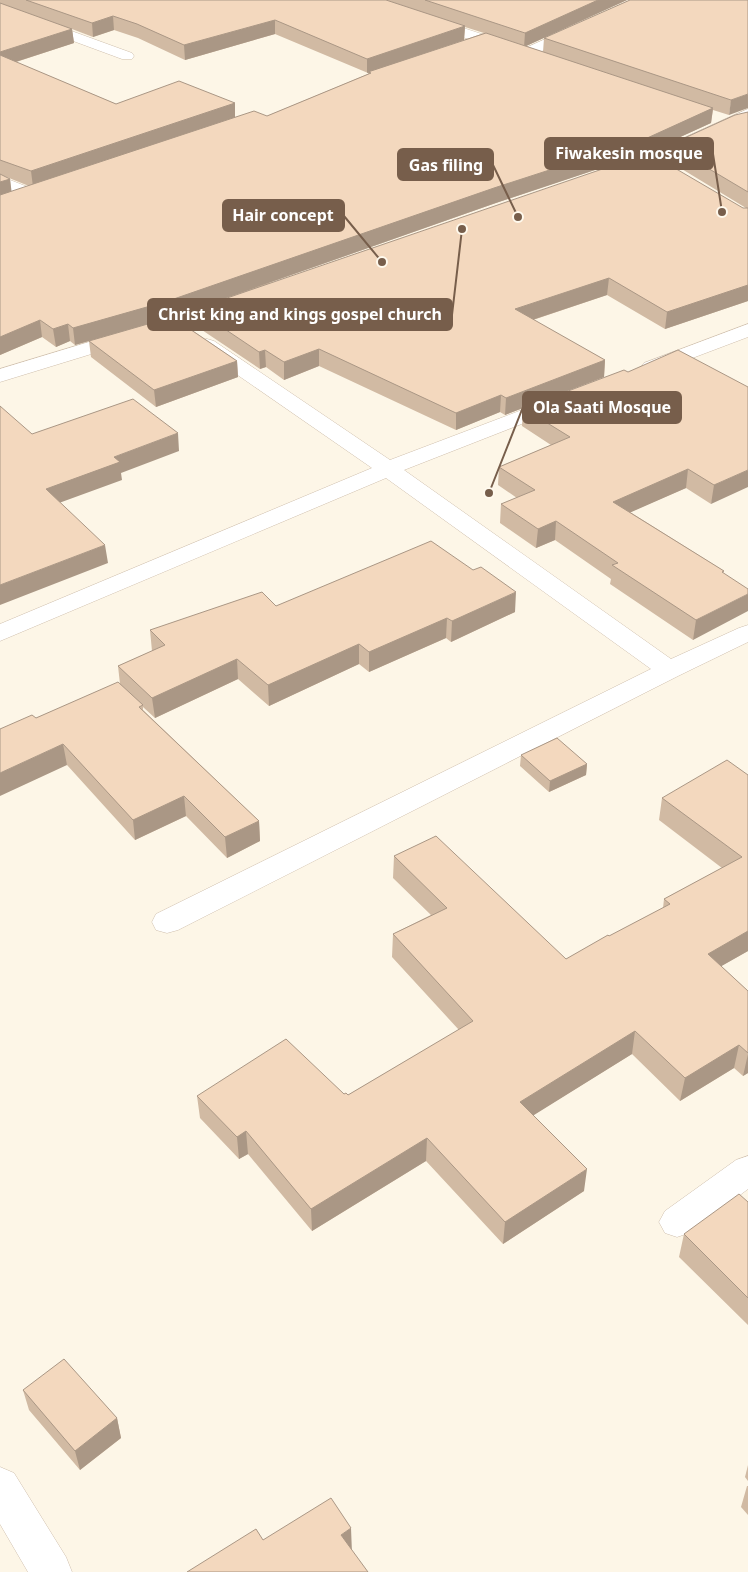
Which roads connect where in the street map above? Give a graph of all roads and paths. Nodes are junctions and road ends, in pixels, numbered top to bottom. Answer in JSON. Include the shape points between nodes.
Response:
{"nodes":[{"id":1,"x":364,"y":0,"type":"edge"},
{"id":2,"x":643,"y":0,"type":"edge"},
{"id":3,"x":0,"y":9,"type":"edge"},
{"id":4,"x":486,"y":40,"type":"junction"},
{"id":5,"x":458,"y":50,"type":"edge"},
{"id":6,"x":526,"y":53,"type":"junction"},
{"id":7,"x":127,"y":56,"type":"dead end"},
{"id":8,"x":544,"y":59,"type":"edge"},
{"id":9,"x":748,"y":114,"type":"edge"},
{"id":10,"x":710,"y":116,"type":"edge"},
{"id":11,"x":728,"y":122,"type":"junction"},
{"id":12,"x":748,"y":125,"type":"edge"},
{"id":13,"x":650,"y":160,"type":"junction"},
{"id":14,"x":666,"y":170,"type":"edge"},
{"id":15,"x":603,"y":176,"type":"edge"},
{"id":16,"x":0,"y":181,"type":"edge"},
{"id":17,"x":51,"y":189,"type":"edge"},
{"id":18,"x":32,"y":195,"type":"junction"},
{"id":19,"x":8,"y":203,"type":"edge"},
{"id":20,"x":250,"y":298,"type":"edge"},
{"id":21,"x":176,"y":324,"type":"junction"},
{"id":22,"x":748,"y":330,"type":"edge"},
{"id":23,"x":0,"y":376,"type":"edge"},
{"id":24,"x":628,"y":376,"type":"edge"},
{"id":25,"x":573,"y":398,"type":"edge"},
{"id":26,"x":388,"y":469,"type":"junction"},
{"id":27,"x":0,"y":633,"type":"edge"},
{"id":28,"x":748,"y":633,"type":"edge"},
{"id":29,"x":669,"y":670,"type":"junction"},
{"id":30,"x":167,"y":922,"type":"dead end"},
{"id":31,"x":748,"y":1170,"type":"edge"},
{"id":32,"x":676,"y":1222,"type":"dead end"},
{"id":33,"x":0,"y":1486,"type":"edge"},
{"id":34,"x":51,"y":1572,"type":"edge"}],
"edges":[{"from":1,"to":4,"type":"street"},
{"from":2,"to":6,"type":"street"},
{"from":3,"to":7,"type":"street"},
{"from":4,"to":5,"type":"street"},
{"from":4,"to":6,"type":"street"},
{"from":6,"to":8,"type":"street"},
{"from":9,"to":11,"type":"street"},
{"from":10,"to":11,"type":"street"},
{"from":11,"to":12,"type":"street"},
{"from":11,"to":13,"type":"street"},
{"from":13,"to":14,"type":"street"},
{"from":13,"to":15,"type":"street"},
{"from":16,"to":18,"type":"street"},
{"from":17,"to":18,"type":"street"},
{"from":18,"to":19,"type":"street"},
{"from":20,"to":21,"type":"street"},
{"from":21,"to":23,"type":"street"},
{"from":21,"to":26,"type":"street"},
{"from":22,"to":24,"type":"street"},
{"from":25,"to":26,"type":"street"},
{"from":26,"to":27,"type":"street"},
{"from":26,"to":29,"type":"street"},
{"from":28,"to":29,"type":"street"},
{"from":29,"to":30,"type":"street"},
{"from":31,"to":32,"type":"street"},
{"from":33,"to":34,"type":"street"}]}
